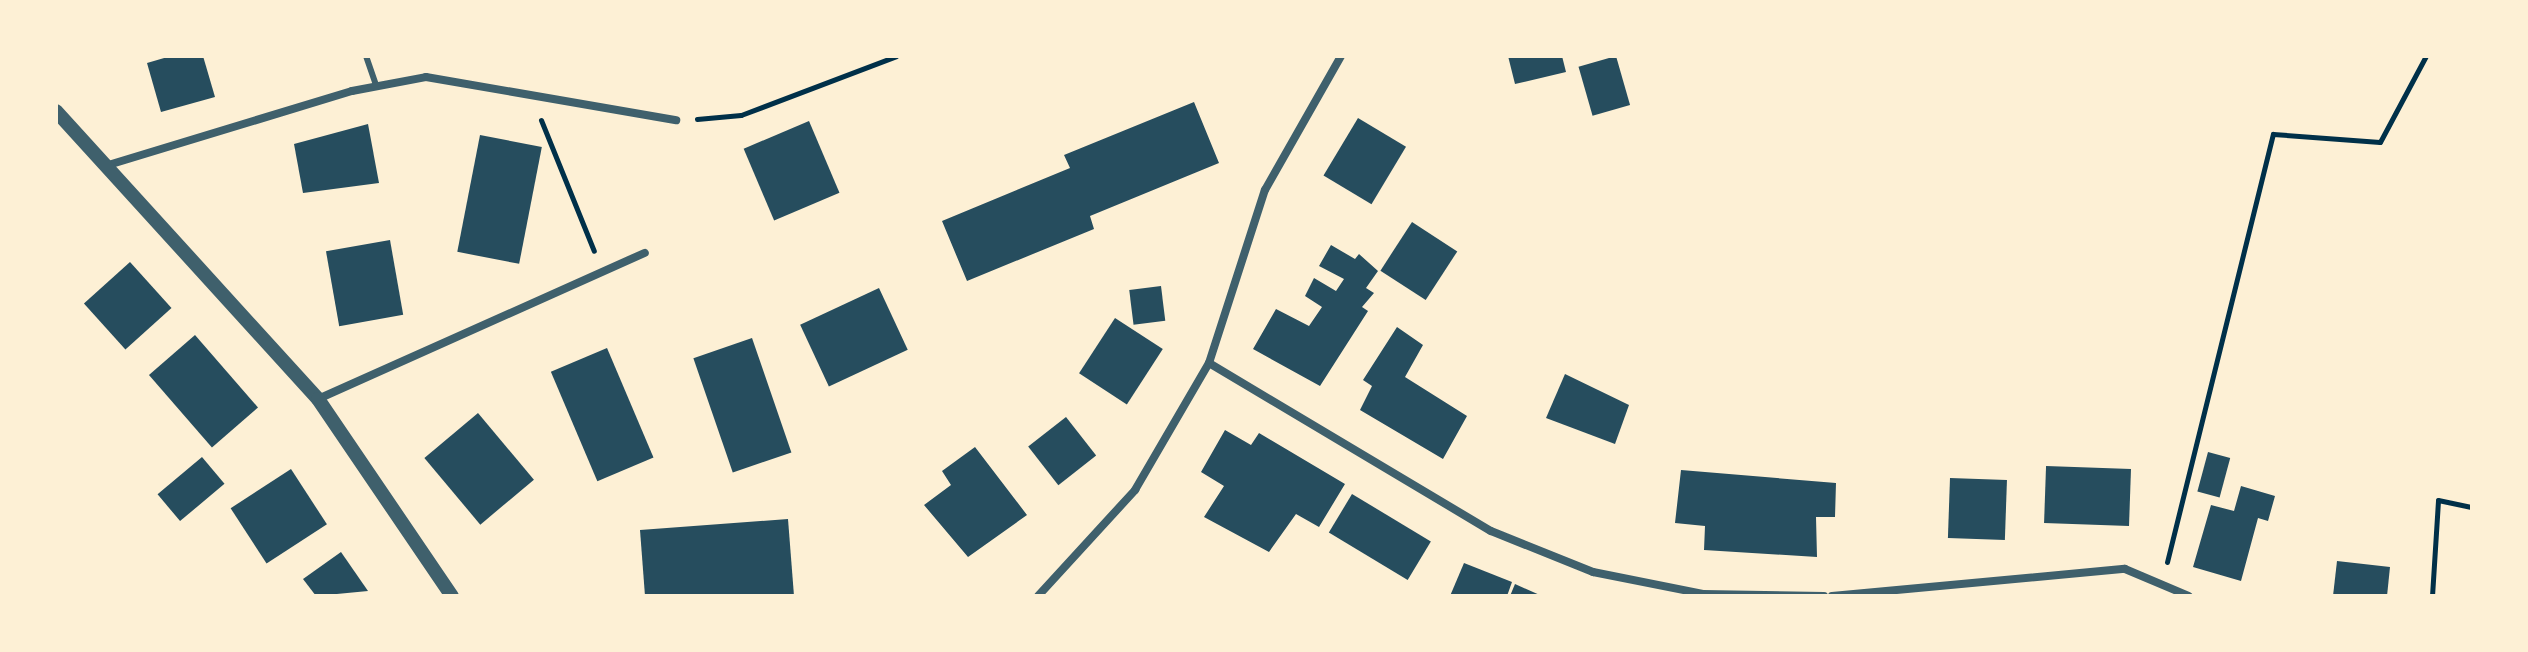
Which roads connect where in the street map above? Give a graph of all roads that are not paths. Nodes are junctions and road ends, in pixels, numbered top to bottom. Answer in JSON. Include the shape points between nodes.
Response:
{"nodes":[{"id":1,"x":366,"y":56,"type":"edge"},
{"id":2,"x":1341,"y":56,"type":"edge"},
{"id":3,"x":376,"y":85,"type":"junction"},
{"id":4,"x":56,"y":111,"type":"edge"},
{"id":5,"x":676,"y":120,"type":"road end"},
{"id":6,"x":104,"y":167,"type":"junction"},
{"id":7,"x":645,"y":253,"type":"dead end"},
{"id":8,"x":1209,"y":363,"type":"junction"},
{"id":9,"x":318,"y":399,"type":"junction"},
{"id":10,"x":452,"y":596,"type":"edge"},
{"id":11,"x":1038,"y":596,"type":"edge"},
{"id":12,"x":1824,"y":596,"type":"edge"},
{"id":13,"x":1832,"y":596,"type":"edge"},
{"id":14,"x":2189,"y":596,"type":"edge"}],
"edges":[{"from":1,"to":3,"type":"lane"},
{"from":2,"to":8,"type":"street","via":[[1265,190]]},
{"from":3,"to":5,"type":"street","via":[[426,77]]},
{"from":3,"to":6,"type":"street"},
{"from":4,"to":6,"type":"street"},
{"from":6,"to":9,"type":"street"},
{"from":7,"to":9,"type":"street"},
{"from":8,"to":11,"type":"street","via":[[1135,490]]},
{"from":8,"to":12,"type":"street","via":[[1491,531],[1593,572],[1703,594]]},
{"from":9,"to":10,"type":"street"},
{"from":13,"to":14,"type":"street","via":[[2125,569]]}]}
